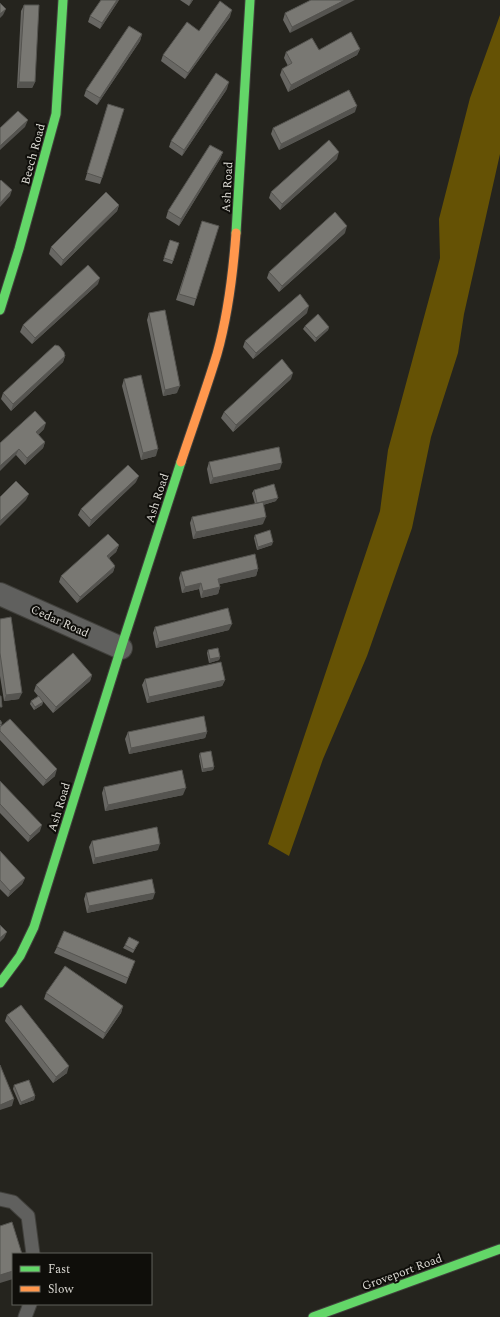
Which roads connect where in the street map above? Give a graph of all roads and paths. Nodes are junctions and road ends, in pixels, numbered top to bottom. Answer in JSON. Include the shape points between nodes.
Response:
{"nodes":[{"id":1,"x":63,"y":0,"type":"edge"},
{"id":2,"x":250,"y":0,"type":"edge"},
{"id":3,"x":0,"y":310,"type":"edge"},
{"id":4,"x":0,"y":594,"type":"edge"},
{"id":5,"x":121,"y":648,"type":"junction"},
{"id":6,"x":0,"y":983,"type":"edge"},
{"id":7,"x":0,"y":1199,"type":"edge"},
{"id":8,"x":500,"y":1249,"type":"edge"},
{"id":9,"x":33,"y":1253,"type":"edge"},
{"id":10,"x":30,"y":1305,"type":"edge"},
{"id":11,"x":25,"y":1317,"type":"edge"},
{"id":12,"x":313,"y":1317,"type":"edge"}],
"edges":[{"from":1,"to":3,"type":"street","name":"Beech Road","via":[[56,114]]},
{"from":2,"to":5,"type":"street","name":"Ash Road","via":[[235,252],[229,297],[217,353]]},
{"from":4,"to":5,"type":"street","name":"Cedar Road"},
{"from":5,"to":6,"type":"street","name":"Ash Road","via":[[34,927],[20,956]]},
{"from":7,"to":9,"type":"lane","via":[[13,1202],[28,1216]]},
{"from":8,"to":12,"type":"street","name":"Groveport Road"},
{"from":10,"to":11,"type":"lane"}]}
